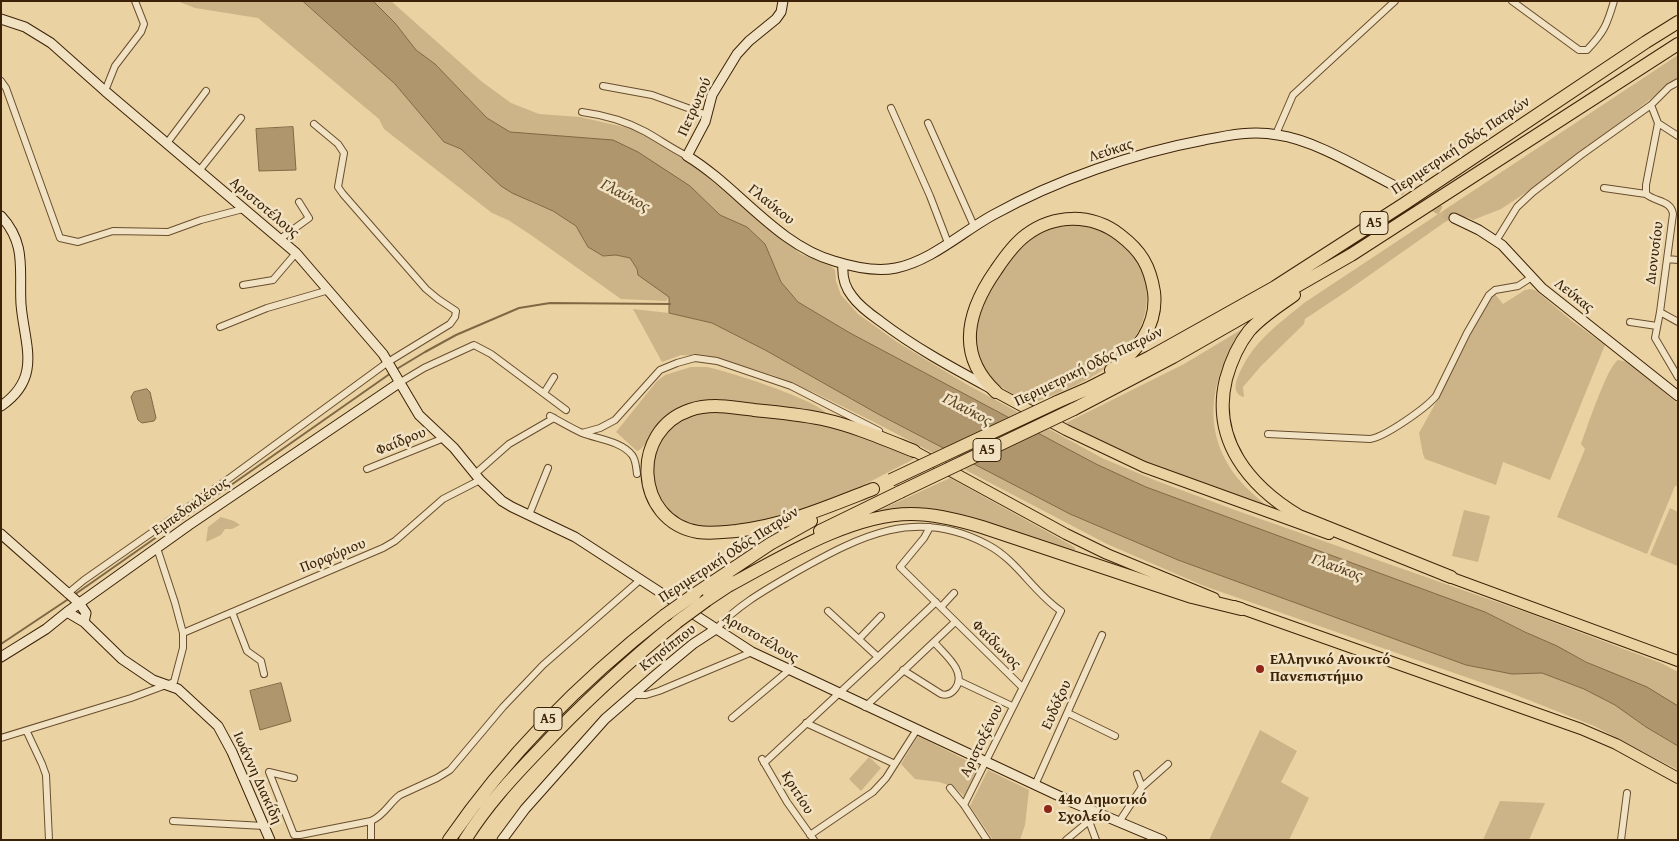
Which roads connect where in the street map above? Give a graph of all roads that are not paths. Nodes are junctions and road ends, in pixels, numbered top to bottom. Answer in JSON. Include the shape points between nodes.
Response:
{"nodes":[{"id":1,"x":135,"y":1,"type":"edge"},
{"id":2,"x":783,"y":1,"type":"edge"},
{"id":3,"x":1395,"y":1,"type":"edge"},
{"id":4,"x":1512,"y":1,"type":"edge"},
{"id":5,"x":1614,"y":2,"type":"edge"},
{"id":6,"x":1,"y":19,"type":"edge"},
{"id":7,"x":1678,"y":22,"type":"edge"},
{"id":8,"x":1678,"y":44,"type":"edge"},
{"id":9,"x":1,"y":81,"type":"edge"},
{"id":10,"x":1678,"y":82,"type":"edge"},
{"id":11,"x":603,"y":86,"type":"dead end"},
{"id":12,"x":105,"y":91,"type":"junction"},
{"id":13,"x":206,"y":91,"type":"dead end"},
{"id":14,"x":1651,"y":105,"type":"junction"},
{"id":15,"x":891,"y":108,"type":"dead end"},
{"id":16,"x":582,"y":112,"type":"dead end"},
{"id":17,"x":707,"y":115,"type":"junction"},
{"id":18,"x":241,"y":118,"type":"dead end"},
{"id":19,"x":1658,"y":122,"type":"junction"},
{"id":20,"x":928,"y":123,"type":"dead end"},
{"id":21,"x":314,"y":124,"type":"dead end"},
{"id":22,"x":1276,"y":134,"type":"junction"},
{"id":23,"x":1678,"y":136,"type":"edge"},
{"id":24,"x":167,"y":142,"type":"junction"},
{"id":25,"x":687,"y":156,"type":"junction"},
{"id":26,"x":199,"y":171,"type":"junction"},
{"id":27,"x":1397,"y":187,"type":"tunnel mouth"},
{"id":28,"x":1604,"y":188,"type":"dead end"},
{"id":29,"x":1646,"y":194,"type":"junction"},
{"id":30,"x":299,"y":202,"type":"dead end"},
{"id":31,"x":243,"y":209,"type":"junction"},
{"id":32,"x":1,"y":216,"type":"edge"},
{"id":33,"x":1454,"y":218,"type":"tunnel mouth"},
{"id":34,"x":974,"y":226,"type":"junction"},
{"id":35,"x":280,"y":240,"type":"junction"},
{"id":36,"x":1496,"y":240,"type":"junction"},
{"id":37,"x":948,"y":243,"type":"junction"},
{"id":38,"x":296,"y":253,"type":"junction"},
{"id":39,"x":1351,"y":255,"type":"junction"},
{"id":40,"x":1667,"y":259,"type":"junction"},
{"id":41,"x":1678,"y":260,"type":"edge"},
{"id":42,"x":843,"y":264,"type":"junction"},
{"id":43,"x":1532,"y":277,"type":"junction"},
{"id":44,"x":243,"y":285,"type":"dead end"},
{"id":45,"x":329,"y":290,"type":"junction"},
{"id":46,"x":1660,"y":312,"type":"junction"},
{"id":47,"x":1630,"y":322,"type":"dead end"},
{"id":48,"x":1678,"y":322,"type":"edge"},
{"id":49,"x":1657,"y":326,"type":"junction"},
{"id":50,"x":220,"y":327,"type":"dead end"},
{"id":51,"x":389,"y":364,"type":"junction"},
{"id":52,"x":554,"y":377,"type":"dead end"},
{"id":53,"x":1678,"y":377,"type":"edge"},
{"id":54,"x":398,"y":381,"type":"junction"},
{"id":55,"x":996,"y":392,"type":"junction"},
{"id":56,"x":544,"y":393,"type":"junction"},
{"id":57,"x":1678,"y":396,"type":"edge"},
{"id":58,"x":1060,"y":400,"type":"junction"},
{"id":59,"x":1,"y":406,"type":"edge"},
{"id":60,"x":566,"y":410,"type":"dead end"},
{"id":61,"x":582,"y":433,"type":"junction"},
{"id":62,"x":1268,"y":434,"type":"dead end"},
{"id":63,"x":444,"y":438,"type":"junction"},
{"id":64,"x":914,"y":452,"type":"junction"},
{"id":65,"x":548,"y":468,"type":"dead end"},
{"id":66,"x":367,"y":469,"type":"dead end"},
{"id":67,"x":637,"y":474,"type":"dead end"},
{"id":68,"x":478,"y":477,"type":"junction"},
{"id":69,"x":873,"y":488,"type":"junction"},
{"id":70,"x":529,"y":515,"type":"junction"},
{"id":71,"x":930,"y":527,"type":"junction"},
{"id":72,"x":1,"y":534,"type":"edge"},
{"id":73,"x":157,"y":548,"type":"junction"},
{"id":74,"x":1004,"y":556,"type":"joint"},
{"id":75,"x":1451,"y":577,"type":"junction"},
{"id":76,"x":640,"y":580,"type":"junction"},
{"id":77,"x":728,"y":586,"type":"junction"},
{"id":78,"x":954,"y":593,"type":"dead end"},
{"id":79,"x":67,"y":594,"type":"junction"},
{"id":80,"x":79,"y":604,"type":"junction"},
{"id":81,"x":938,"y":604,"type":"junction"},
{"id":82,"x":1241,"y":609,"type":"junction"},
{"id":83,"x":828,"y":611,"type":"dead end"},
{"id":84,"x":67,"y":612,"type":"junction"},
{"id":85,"x":232,"y":612,"type":"junction"},
{"id":86,"x":880,"y":616,"type":"dead end"},
{"id":87,"x":84,"y":622,"type":"junction"},
{"id":88,"x":955,"y":622,"type":"junction"},
{"id":89,"x":716,"y":629,"type":"junction"},
{"id":90,"x":183,"y":633,"type":"junction"},
{"id":91,"x":1102,"y":635,"type":"dead end"},
{"id":92,"x":858,"y":639,"type":"junction"},
{"id":93,"x":934,"y":642,"type":"junction"},
{"id":94,"x":752,"y":652,"type":"junction"},
{"id":95,"x":1,"y":657,"type":"edge"},
{"id":96,"x":878,"y":658,"type":"junction"},
{"id":97,"x":1678,"y":661,"type":"edge"},
{"id":98,"x":903,"y":670,"type":"junction"},
{"id":99,"x":788,"y":671,"type":"junction"},
{"id":100,"x":264,"y":674,"type":"dead end"},
{"id":101,"x":959,"y":681,"type":"junction"},
{"id":102,"x":166,"y":685,"type":"junction"},
{"id":103,"x":1022,"y":687,"type":"junction"},
{"id":104,"x":838,"y":694,"type":"junction"},
{"id":105,"x":631,"y":695,"type":"junction"},
{"id":106,"x":1012,"y":706,"type":"junction"},
{"id":107,"x":865,"y":707,"type":"junction"},
{"id":108,"x":1068,"y":714,"type":"junction"},
{"id":109,"x":732,"y":718,"type":"dead end"},
{"id":110,"x":806,"y":723,"type":"junction"},
{"id":111,"x":916,"y":731,"type":"junction"},
{"id":112,"x":27,"y":732,"type":"junction"},
{"id":113,"x":1115,"y":736,"type":"dead end"},
{"id":114,"x":1,"y":738,"type":"edge"},
{"id":115,"x":985,"y":762,"type":"junction"},
{"id":116,"x":895,"y":764,"type":"junction"},
{"id":117,"x":1168,"y":764,"type":"dead end"},
{"id":118,"x":1136,"y":774,"type":"dead end"},
{"id":119,"x":294,"y":778,"type":"dead end"},
{"id":120,"x":1678,"y":778,"type":"edge"},
{"id":121,"x":1035,"y":785,"type":"junction"},
{"id":122,"x":1142,"y":787,"type":"junction"},
{"id":123,"x":950,"y":788,"type":"dead end"},
{"id":124,"x":1627,"y":793,"type":"dead end"},
{"id":125,"x":964,"y":805,"type":"junction"},
{"id":126,"x":1091,"y":811,"type":"junction"},
{"id":127,"x":371,"y":821,"type":"junction"},
{"id":128,"x":1089,"y":821,"type":"junction"},
{"id":129,"x":173,"y":822,"type":"dead end"},
{"id":130,"x":1119,"y":822,"type":"junction"},
{"id":131,"x":264,"y":826,"type":"junction"},
{"id":132,"x":812,"y":838,"type":"edge"},
{"id":133,"x":49,"y":840,"type":"edge"},
{"id":134,"x":270,"y":840,"type":"edge"},
{"id":135,"x":371,"y":840,"type":"edge"},
{"id":136,"x":449,"y":840,"type":"edge"},
{"id":137,"x":465,"y":840,"type":"edge"},
{"id":138,"x":502,"y":840,"type":"edge"},
{"id":139,"x":987,"y":840,"type":"edge"},
{"id":140,"x":1066,"y":840,"type":"edge"},
{"id":141,"x":1096,"y":840,"type":"edge"},
{"id":142,"x":1162,"y":840,"type":"edge"},
{"id":143,"x":1621,"y":840,"type":"edge"}],
"edges":[{"from":1,"to":12,"type":"street","via":[[144,24],[115,66]]},
{"from":2,"to":17,"type":"street","name":"Πετρωτού","via":[[776,19],[737,54],[712,95]]},
{"from":3,"to":22,"type":"street","via":[[1293,95]]},
{"from":4,"to":5,"type":"street","via":[[1583,51],[1602,34]]},
{"from":6,"to":12,"type":"street","name":"Αριστοτέλους","via":[[26,27],[51,43]]},
{"from":7,"to":58,"type":"highway","name":"Περιμετρική Οδός Πατρών","number":"Α5","via":[[1275,287],[1150,357]]},
{"from":8,"to":39,"type":"highway","name":"Περιμετρική Οδός Πατρών","number":"Α5"},
{"from":9,"to":31,"type":"street","via":[[60,238],[78,242],[113,231],[168,232]]},
{"from":10,"to":14,"type":"street"},
{"from":11,"to":17,"type":"street","via":[[652,95]]},
{"from":12,"to":24,"type":"street","name":"Αριστοτέλους"},
{"from":13,"to":24,"type":"street"},
{"from":14,"to":19,"type":"street"},
{"from":14,"to":36,"type":"street","via":[[1533,192],[1511,214]]},
{"from":15,"to":37,"type":"street"},
{"from":16,"to":25,"type":"street","via":[[638,128]]},
{"from":17,"to":25,"type":"street","name":"Πετρωτού"},
{"from":18,"to":26,"type":"street"},
{"from":19,"to":23,"type":"street"},
{"from":19,"to":29,"type":"street"},
{"from":20,"to":34,"type":"street"},
{"from":21,"to":51,"type":"street","via":[[344,153],[338,187],[343,194],[426,289],[456,312],[450,324]]},
{"from":22,"to":27,"type":"street","name":"Λεύκας","via":[[1314,146]]},
{"from":22,"to":34,"type":"street","name":"Λεύκας","via":[[1236,133],[1157,150],[1053,186]]},
{"from":24,"to":26,"type":"street","name":"Αριστοτέλους"},
{"from":25,"to":42,"type":"street","name":"Γλαύκου","via":[[794,242]]},
{"from":26,"to":31,"type":"street","name":"Αριστοτέλους"},
{"from":28,"to":29,"type":"street"},
{"from":29,"to":40,"type":"street","name":"Διονυσίου","via":[[1672,209]]},
{"from":30,"to":35,"type":"street","via":[[309,218]]},
{"from":31,"to":35,"type":"street","name":"Αριστοτέλους"},
{"from":32,"to":59,"type":"street","via":[[13,234],[22,264],[21,304],[28,355],[22,385]]},
{"from":33,"to":36,"type":"street","name":"Λεύκας"},
{"from":34,"to":37,"type":"street","name":"Λεύκας"},
{"from":35,"to":38,"type":"street","name":"Αριστοτέλους"},
{"from":36,"to":43,"type":"street","name":"Λεύκας"},
{"from":37,"to":42,"type":"street","name":"Λεύκας","via":[[923,258],[896,268]]},
{"from":38,"to":44,"type":"street","via":[[274,280]]},
{"from":38,"to":45,"type":"street","name":"Αριστοτέλους"},
{"from":39,"to":75,"type":"highway","via":[[1270,313],[1245,337],[1225,383],[1223,410],[1227,433],[1235,456],[1246,472],[1292,512]]},
{"from":39,"to":77,"type":"highway","name":"Περιμετρική Οδός Πατρών","number":"Α5","bridge":true,"via":[[1173,357],[1074,409],[840,520]]},
{"from":40,"to":41,"type":"street"},
{"from":40,"to":46,"type":"street","name":"Διονυσίου"},
{"from":42,"to":55,"type":"street","via":[[846,286],[865,310],[919,348]]},
{"from":43,"to":57,"type":"street","name":"Λεύκας"},
{"from":43,"to":62,"type":"street","via":[[1518,286],[1491,292],[1436,396],[1386,434],[1370,439]]},
{"from":45,"to":50,"type":"street"},
{"from":45,"to":51,"type":"street","name":"Αριστοτέλους"},
{"from":46,"to":48,"type":"street"},
{"from":46,"to":49,"type":"street","name":"Διονυσίου"},
{"from":47,"to":49,"type":"street"},
{"from":49,"to":53,"type":"street","via":[[1656,342]]},
{"from":51,"to":54,"type":"street","name":"Αριστοτέλους"},
{"from":51,"to":79,"type":"street"},
{"from":52,"to":56,"type":"street"},
{"from":54,"to":56,"type":"street","via":[[474,345]]},
{"from":54,"to":63,"type":"street","name":"Αριστοτέλους","via":[[416,412]]},
{"from":54,"to":73,"type":"street","name":"Εμπεδοκλέους"},
{"from":55,"to":58,"type":"highway","via":[[982,377],[971,348],[969,334],[977,302],[999,265],[1024,236],[1040,226],[1077,218],[1113,230],[1140,253],[1152,277],[1153,313],[1144,338],[1123,362]]},
{"from":55,"to":75,"type":"main road","via":[[1144,467]]},
{"from":56,"to":60,"type":"street"},
{"from":58,"to":69,"type":"highway","name":"Περιμετρική Οδός Πατρών","number":"Α5","bridge":true},
{"from":61,"to":64,"type":"street","via":[[615,420],[660,370],[694,358],[717,361],[791,386]]},
{"from":61,"to":67,"type":"street","via":[[628,451],[635,461]]},
{"from":61,"to":68,"type":"street","name":"Πορφύριου","via":[[552,417],[509,444]]},
{"from":63,"to":66,"type":"street","name":"Φαίδρου"},
{"from":63,"to":68,"type":"street","name":"Αριστοτέλους"},
{"from":64,"to":69,"type":"highway","via":[[852,427],[821,419],[710,406],[691,410],[670,421],[656,437],[648,462],[648,483],[657,506],[675,523],[701,532],[734,531],[782,523]]},
{"from":64,"to":82,"type":"main road","via":[[1106,554]]},
{"from":65,"to":70,"type":"street"},
{"from":68,"to":70,"type":"street","name":"Αριστοτέλους","via":[[502,500]]},
{"from":68,"to":85,"type":"street","name":"Πορφύριου","via":[[439,502],[383,548]]},
{"from":69,"to":136,"type":"highway","name":"Περιμετρική Οδός Πατρών","number":"Α5","bridge":true,"via":[[770,544],[664,616],[613,657],[549,717],[499,774]]},
{"from":70,"to":76,"type":"street","name":"Αριστοτέλους","via":[[575,537]]},
{"from":71,"to":74,"type":"street","name":"Κτησίππου","via":[[968,536]]},
{"from":71,"to":81,"type":"street","name":"Φαίδωνος","via":[[900,566]]},
{"from":71,"to":89,"type":"street","name":"Κτησίππου","via":[[886,530],[845,546],[754,596]]},
{"from":72,"to":79,"type":"street"},
{"from":73,"to":80,"type":"street","name":"Εμπεδοκλέους"},
{"from":73,"to":90,"type":"street"},
{"from":74,"to":103,"type":"street","name":"Φαίδωνος","via":[[1061,611]]},
{"from":75,"to":97,"type":"main road"},
{"from":76,"to":89,"type":"street","name":"Αριστοτέλους"},
{"from":76,"to":127,"type":"street","via":[[537,671],[450,770],[400,795]]},
{"from":77,"to":82,"type":"highway","via":[[800,547],[848,527],[889,516],[917,514],[965,522],[1192,597]]},
{"from":77,"to":137,"type":"highway","name":"Περιμετρική Οδός Πατρών","number":"Α5","bridge":true,"via":[[677,622],[574,712],[499,792]]},
{"from":78,"to":81,"type":"street"},
{"from":79,"to":80,"type":"street"},
{"from":80,"to":84,"type":"street","name":"Εμπεδοκλέους"},
{"from":80,"to":87,"type":"street","via":[[86,613]]},
{"from":81,"to":88,"type":"street","name":"Φαίδωνος"},
{"from":81,"to":96,"type":"street"},
{"from":82,"to":120,"type":"main road","via":[[1581,729]]},
{"from":83,"to":92,"type":"street"},
{"from":84,"to":87,"type":"street","name":"Ιωάννη Διακίδη"},
{"from":84,"to":95,"type":"street","name":"Εμπεδοκλέους","via":[[46,630]]},
{"from":85,"to":90,"type":"street","name":"Πορφύριου"},
{"from":85,"to":100,"type":"street","via":[[247,651],[261,661]]},
{"from":86,"to":92,"type":"street"},
{"from":87,"to":102,"type":"street","name":"Ιωάννη Διακίδη","via":[[122,659]]},
{"from":88,"to":93,"type":"street"},
{"from":88,"to":103,"type":"street","name":"Φαίδωνος"},
{"from":89,"to":94,"type":"street","name":"Αριστοτέλους"},
{"from":89,"to":105,"type":"street","name":"Κτησίππου"},
{"from":90,"to":102,"type":"street","via":[[176,680]]},
{"from":91,"to":108,"type":"street","name":"Ευδόξου"},
{"from":92,"to":96,"type":"street"},
{"from":93,"to":98,"type":"street"},
{"from":93,"to":101,"type":"street","via":[[957,670]]},
{"from":94,"to":99,"type":"street","name":"Αριστοτέλους"},
{"from":94,"to":105,"type":"street","via":[[659,691]]},
{"from":96,"to":104,"type":"street"},
{"from":98,"to":101,"type":"street","via":[[943,695],[952,692]]},
{"from":98,"to":107,"type":"street"},
{"from":99,"to":104,"type":"street","name":"Αριστοτέλους"},
{"from":99,"to":109,"type":"street"},
{"from":101,"to":106,"type":"street"},
{"from":102,"to":112,"type":"street"},
{"from":102,"to":131,"type":"street","name":"Ιωάννη Διακίδη","via":[[183,692],[221,731]]},
{"from":103,"to":106,"type":"street","name":"Αριστοξένου"},
{"from":104,"to":107,"type":"street","name":"Αριστοτέλους"},
{"from":104,"to":110,"type":"street"},
{"from":105,"to":138,"type":"street","name":"Κτησίππου","via":[[577,748]]},
{"from":106,"to":115,"type":"street","name":"Αριστοξένου"},
{"from":107,"to":111,"type":"street","name":"Αριστοτέλους"},
{"from":108,"to":113,"type":"street"},
{"from":108,"to":121,"type":"street","name":"Ευδόξου"},
{"from":110,"to":116,"type":"street"},
{"from":110,"to":132,"type":"street","name":"Κριτίου","via":[[763,761]]},
{"from":111,"to":115,"type":"street","name":"Αριστοτέλους"},
{"from":111,"to":116,"type":"street"},
{"from":112,"to":114,"type":"street"},
{"from":112,"to":133,"type":"street","via":[[46,776]]},
{"from":115,"to":121,"type":"street","name":"Αριστοτέλους"},
{"from":115,"to":125,"type":"street","name":"Αριστοξένου"},
{"from":116,"to":132,"type":"street","via":[[870,795]]},
{"from":117,"to":122,"type":"street"},
{"from":118,"to":122,"type":"street"},
{"from":119,"to":127,"type":"street","via":[[268,772],[294,835]]},
{"from":121,"to":126,"type":"street","name":"Αριστοτέλους"},
{"from":122,"to":130,"type":"street"},
{"from":123,"to":125,"type":"street"},
{"from":124,"to":143,"type":"street"},
{"from":125,"to":139,"type":"street"},
{"from":126,"to":128,"type":"street"},
{"from":126,"to":130,"type":"street","name":"Αριστοτέλους"},
{"from":127,"to":135,"type":"street"},
{"from":128,"to":140,"type":"street"},
{"from":128,"to":141,"type":"street"},
{"from":129,"to":131,"type":"street"},
{"from":130,"to":142,"type":"street","name":"Αριστοτέλους"},
{"from":131,"to":134,"type":"street","name":"Ιωάννη Διακίδη"}]}
